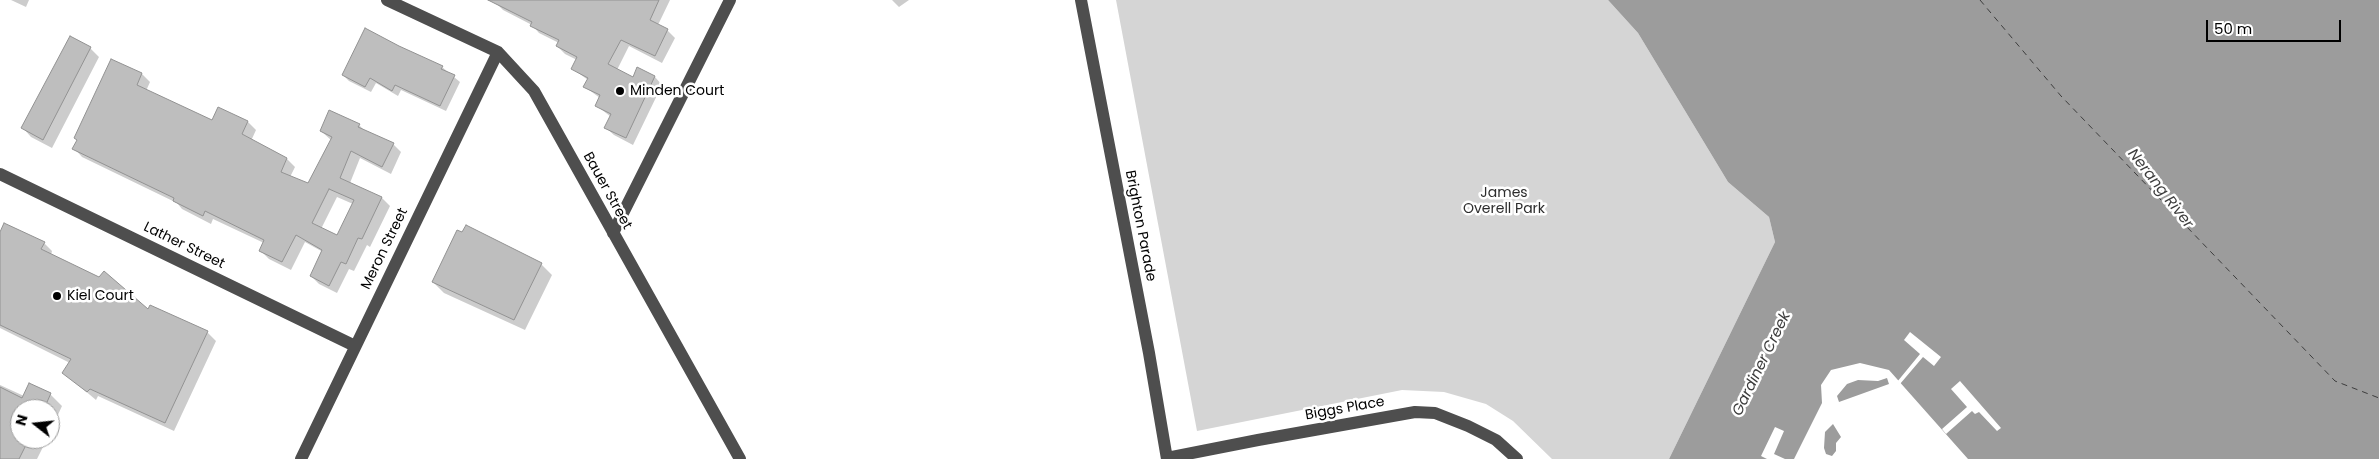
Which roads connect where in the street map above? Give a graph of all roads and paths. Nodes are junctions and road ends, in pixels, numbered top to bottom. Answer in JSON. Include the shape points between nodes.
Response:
{"nodes":[{"id":1,"x":388,"y":0,"type":"edge"},
{"id":2,"x":730,"y":0,"type":"edge"},
{"id":3,"x":1081,"y":0,"type":"edge"},
{"id":4,"x":498,"y":52,"type":"junction"},
{"id":5,"x":0,"y":174,"type":"edge"},
{"id":6,"x":613,"y":233,"type":"junction"},
{"id":7,"x":355,"y":346,"type":"junction"},
{"id":8,"x":301,"y":459,"type":"edge"},
{"id":9,"x":740,"y":459,"type":"edge"},
{"id":10,"x":1167,"y":459,"type":"edge"},
{"id":11,"x":1517,"y":459,"type":"edge"}],
"edges":[{"from":1,"to":4,"type":"street","name":"Bauer Street"},
{"from":2,"to":6,"type":"street"},
{"from":3,"to":10,"type":"street","name":"Brighton Parade"},
{"from":4,"to":6,"type":"street","name":"Bauer Street","via":[[534,91]]},
{"from":4,"to":7,"type":"street","name":"Meron Street"},
{"from":5,"to":7,"type":"street","name":"Lather Street"},
{"from":6,"to":9,"type":"street","name":"Bauer Street"},
{"from":7,"to":8,"type":"street","name":"Meron Street"},
{"from":10,"to":11,"type":"street","name":"Biggs Place","via":[[1415,412],[1435,414],[1468,426],[1496,440]]}]}
